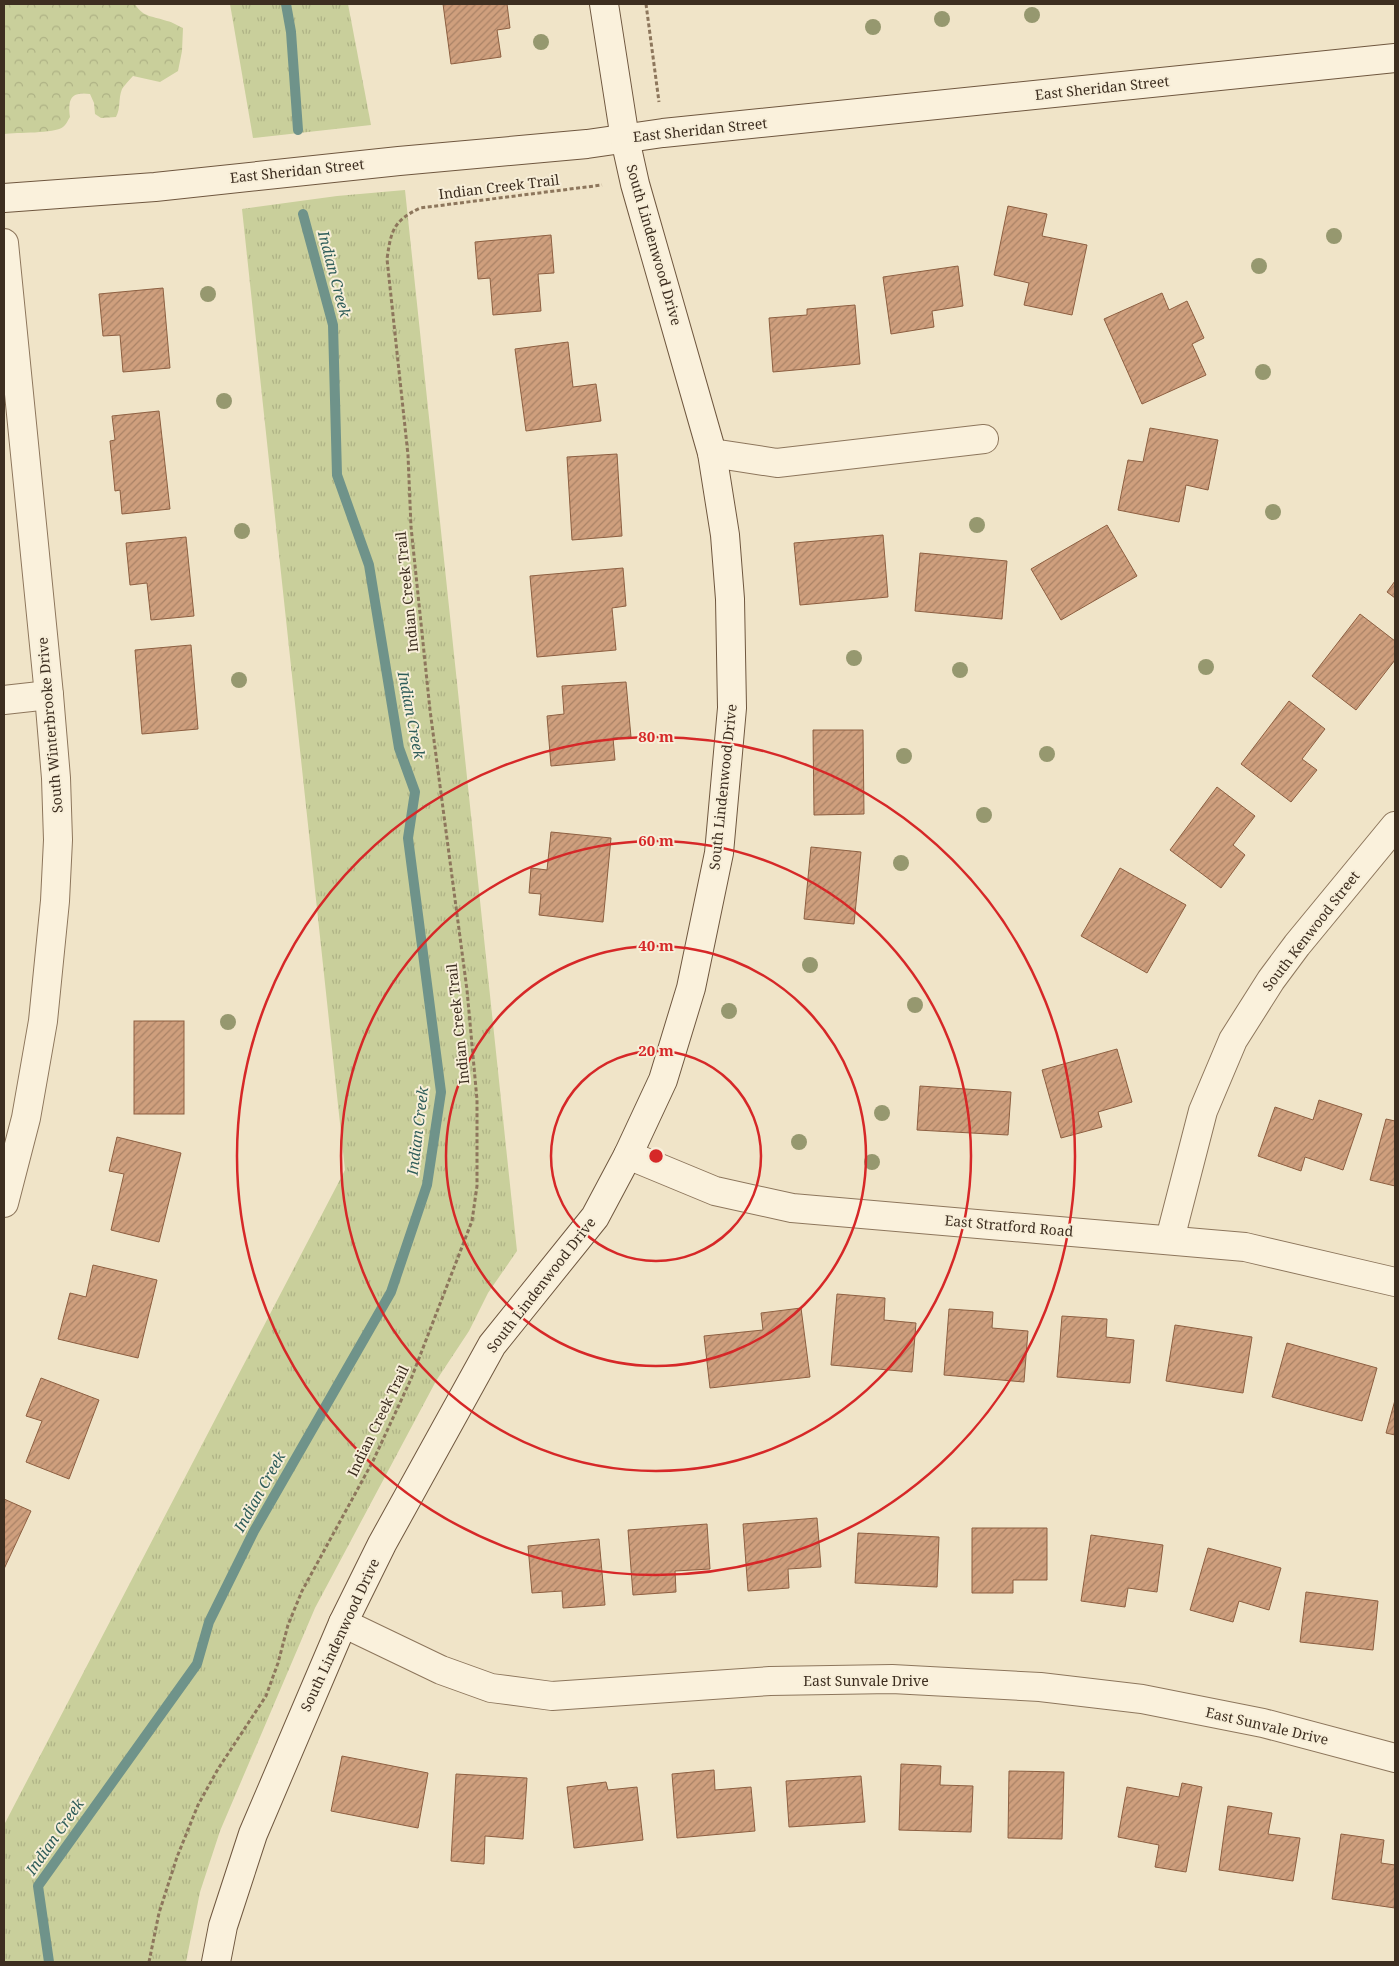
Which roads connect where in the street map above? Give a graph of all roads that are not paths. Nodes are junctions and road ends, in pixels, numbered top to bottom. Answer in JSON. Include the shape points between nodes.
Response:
{"nodes":[{"id":1,"x":604,"y":4,"type":"edge"},
{"id":2,"x":1395,"y":58,"type":"edge"},
{"id":3,"x":625,"y":139,"type":"junction"},
{"id":4,"x":4,"y":198,"type":"edge"},
{"id":5,"x":4,"y":243,"type":"edge"},
{"id":6,"x":984,"y":439,"type":"dead end"},
{"id":7,"x":712,"y":453,"type":"junction"},
{"id":8,"x":49,"y":695,"type":"junction"},
{"id":9,"x":4,"y":700,"type":"edge"},
{"id":10,"x":1395,"y":826,"type":"edge"},
{"id":11,"x":628,"y":1155,"type":"junction"},
{"id":12,"x":5,"y":1196,"type":"edge"},
{"id":13,"x":1170,"y":1239,"type":"junction"},
{"id":14,"x":1395,"y":1282,"type":"edge"},
{"id":15,"x":343,"y":1624,"type":"junction"},
{"id":16,"x":1395,"y":1758,"type":"edge"},
{"id":17,"x":216,"y":1962,"type":"edge"}],
"edges":[{"from":1,"to":3,"type":"street","name":"South Lindenwood Drive"},
{"from":2,"to":3,"type":"street","name":"East Sheridan Street"},
{"from":3,"to":4,"type":"street","name":"East Sheridan Street","via":[[155,187]]},
{"from":3,"to":7,"type":"street","name":"South Lindenwood Drive"},
{"from":5,"to":8,"type":"street","name":"South Winterbrooke Drive"},
{"from":6,"to":7,"type":"street","via":[[778,463]]},
{"from":7,"to":11,"type":"street","name":"South Lindenwood Drive","via":[[725,535],[732,698],[719,853],[691,988],[663,1080]]},
{"from":8,"to":9,"type":"street"},
{"from":8,"to":12,"type":"street","name":"South Winterbrooke Drive","via":[[58,822],[55,901],[43,1021],[26,1118]]},
{"from":10,"to":13,"type":"street","name":"South Kenwood Street","via":[[1276,973],[1233,1040],[1203,1111]]},
{"from":11,"to":13,"type":"street","name":"East Stratford Road","via":[[715,1191],[792,1208]]},
{"from":11,"to":15,"type":"street","name":"South Lindenwood Drive","via":[[595,1217],[492,1344],[382,1544]]},
{"from":13,"to":14,"type":"street","name":"East Stratford Road","via":[[1244,1247]]},
{"from":15,"to":16,"type":"street","name":"East Sunvale Drive","via":[[441,1670],[482,1685],[552,1696],[770,1681],[892,1679],[1040,1687],[1142,1699],[1254,1721]]},
{"from":15,"to":17,"type":"street","name":"South Lindenwood Drive","via":[[253,1834],[223,1926]]}]}
